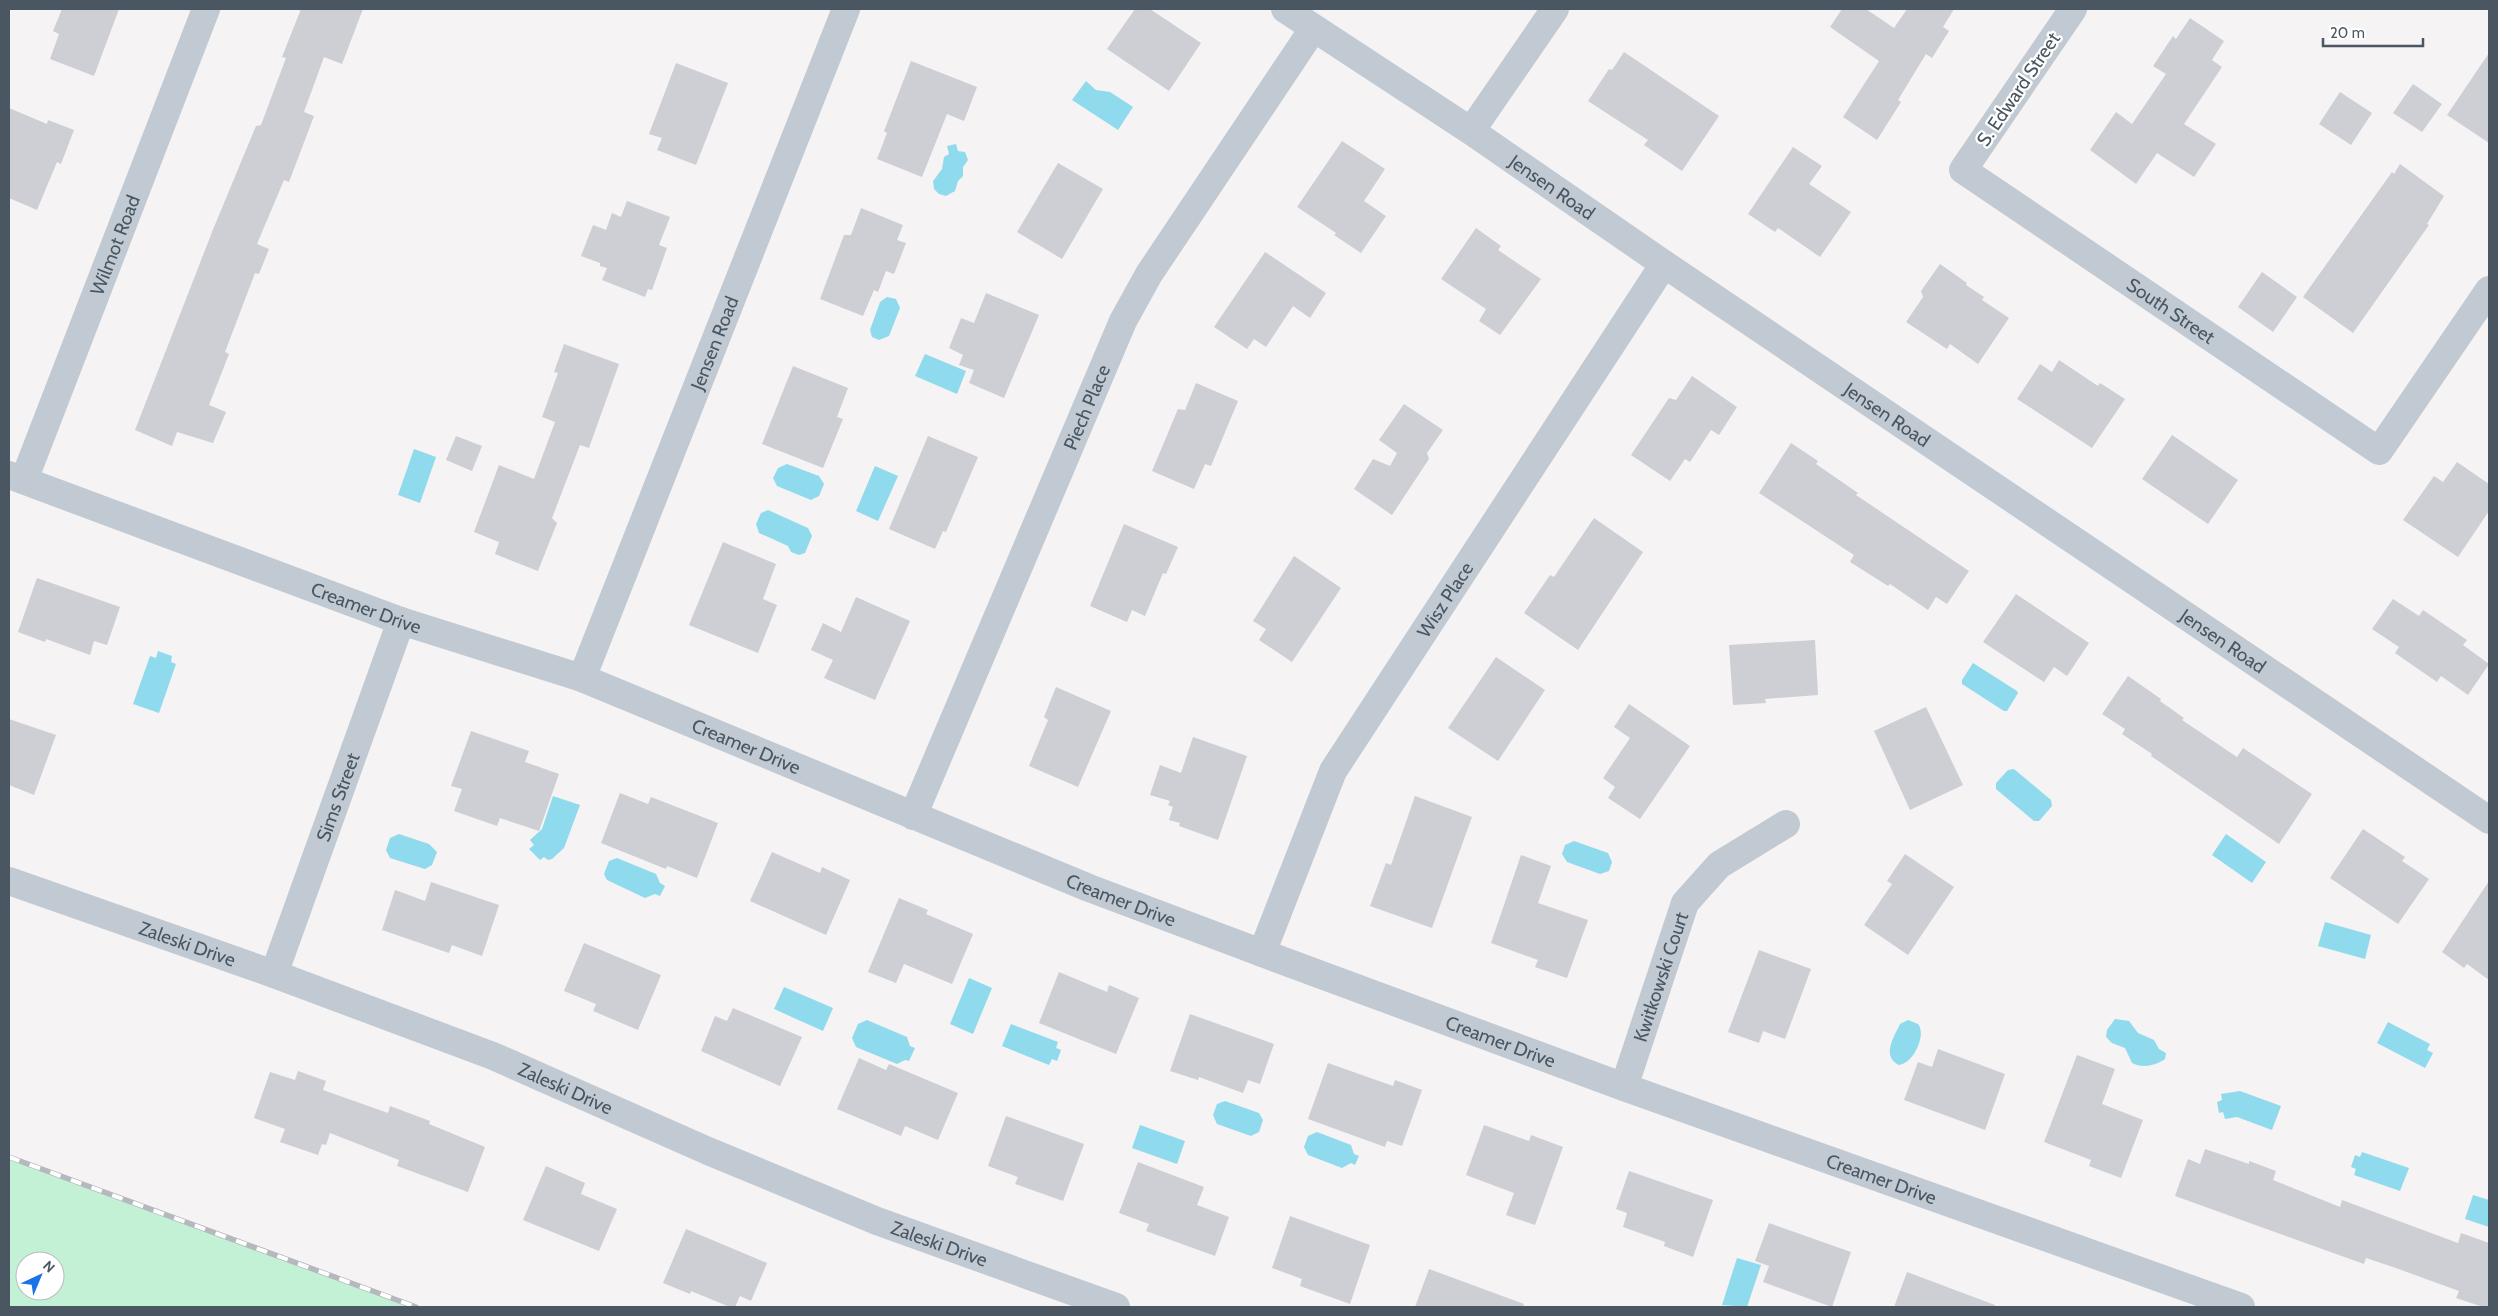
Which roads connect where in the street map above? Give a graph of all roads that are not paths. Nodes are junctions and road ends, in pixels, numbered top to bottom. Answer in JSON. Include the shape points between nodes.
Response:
{"nodes":[{"id":1,"x":206,"y":9,"type":"edge"},
{"id":2,"x":846,"y":9,"type":"edge"},
{"id":3,"x":1285,"y":9,"type":"edge"},
{"id":4,"x":1555,"y":9,"type":"edge"},
{"id":5,"x":2073,"y":9,"type":"edge"},
{"id":6,"x":1313,"y":29,"type":"junction"},
{"id":7,"x":1471,"y":131,"type":"junction"},
{"id":8,"x":1963,"y":170,"type":"joint"},
{"id":9,"x":1664,"y":264,"type":"junction"},
{"id":10,"x":2489,"y":290,"type":"edge"},
{"id":11,"x":16,"y":477,"type":"edge"},
{"id":12,"x":401,"y":621,"type":"junction"},
{"id":13,"x":582,"y":678,"type":"junction"},
{"id":14,"x":913,"y":816,"type":"junction"},
{"id":15,"x":2489,"y":820,"type":"edge"},
{"id":16,"x":1786,"y":824,"type":"dead end"},
{"id":17,"x":9,"y":881,"type":"edge"},
{"id":18,"x":1262,"y":953,"type":"junction"},
{"id":19,"x":274,"y":974,"type":"junction"},
{"id":20,"x":1624,"y":1087,"type":"junction"},
{"id":21,"x":1116,"y":1307,"type":"edge"},
{"id":22,"x":2241,"y":1307,"type":"edge"}],
"edges":[{"from":1,"to":11,"type":"street","name":"Wilmot Road"},
{"from":2,"to":13,"type":"street","name":"Jensen Road"},
{"from":3,"to":6,"type":"street","name":"Jensen Road"},
{"from":4,"to":7,"type":"street"},
{"from":5,"to":8,"type":"street","name":"S. Edward Street"},
{"from":6,"to":7,"type":"street","name":"Jensen Road"},
{"from":6,"to":14,"type":"street","name":"Piech Place","via":[[1150,274],[1123,321]]},
{"from":7,"to":9,"type":"street","name":"Jensen Road"},
{"from":8,"to":10,"type":"street","name":"South Street","via":[[2379,451]]},
{"from":9,"to":15,"type":"street","name":"Jensen Road"},
{"from":9,"to":18,"type":"street","name":"Wisz Place","via":[[1333,771]]},
{"from":11,"to":12,"type":"street","name":"Creamer Drive"},
{"from":12,"to":13,"type":"street","name":"Creamer Drive"},
{"from":12,"to":19,"type":"street","name":"Sims Street"},
{"from":13,"to":14,"type":"street","name":"Creamer Drive"},
{"from":14,"to":18,"type":"street","name":"Creamer Drive","via":[[1089,888]]},
{"from":16,"to":20,"type":"street","name":"Kwitkowski Court","via":[[1719,865],[1685,903]]},
{"from":17,"to":19,"type":"street","name":"Zaleski Drive"},
{"from":18,"to":20,"type":"street","name":"Creamer Drive"},
{"from":19,"to":21,"type":"street","name":"Zaleski Drive","via":[[492,1056],[877,1221]]},
{"from":20,"to":22,"type":"street","name":"Creamer Drive"}]}
